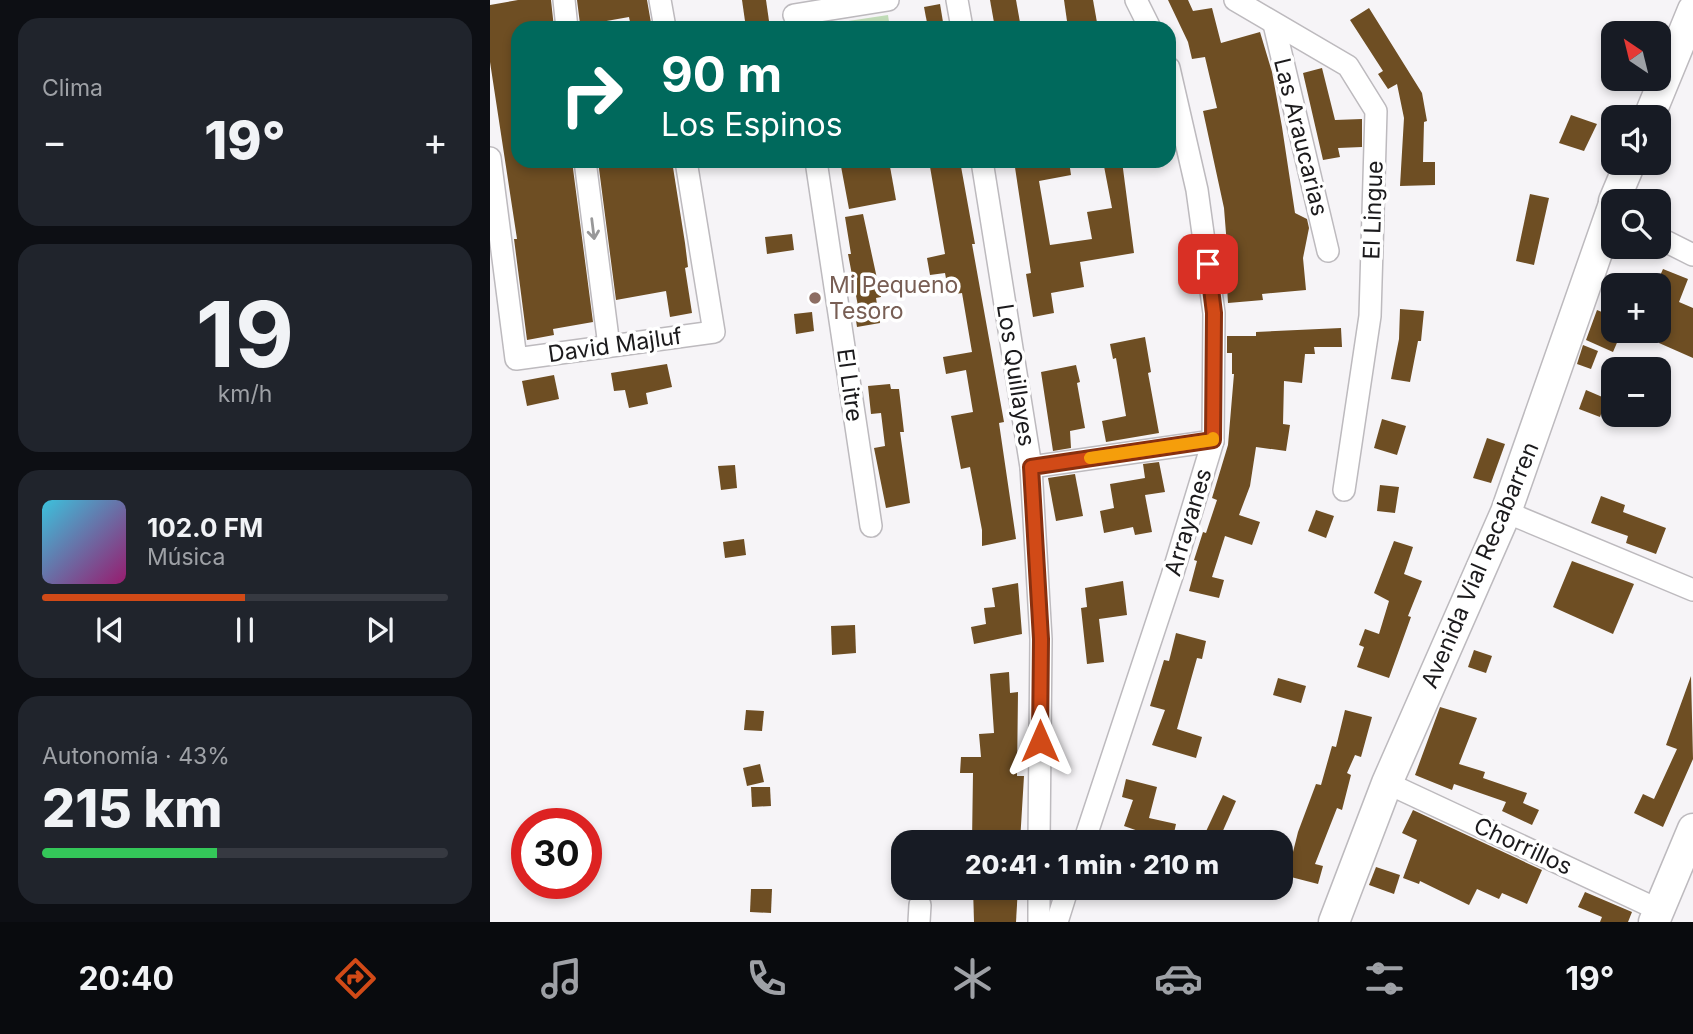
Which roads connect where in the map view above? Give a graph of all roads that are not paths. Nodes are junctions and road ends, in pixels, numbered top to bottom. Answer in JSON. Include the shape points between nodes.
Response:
{"nodes":[{"id":1,"x":564,"y":0,"type":"edge"},
{"id":2,"x":660,"y":0,"type":"edge"},
{"id":3,"x":888,"y":0,"type":"edge"},
{"id":4,"x":957,"y":0,"type":"edge"},
{"id":5,"x":1136,"y":0,"type":"edge"},
{"id":6,"x":1235,"y":0,"type":"edge"},
{"id":7,"x":1693,"y":10,"type":"edge"},
{"id":8,"x":794,"y":14,"type":"edge"},
{"id":9,"x":566,"y":21,"type":"edge"},
{"id":10,"x":664,"y":21,"type":"edge"},
{"id":11,"x":961,"y":21,"type":"edge"},
{"id":12,"x":1146,"y":21,"type":"edge"},
{"id":13,"x":1274,"y":24,"type":"junction"},
{"id":14,"x":1176,"y":98,"type":"edge"},
{"id":15,"x":1654,"y":105,"type":"edge"},
{"id":16,"x":490,"y":158,"type":"edge"},
{"id":17,"x":586,"y":168,"type":"edge"},
{"id":18,"x":687,"y":168,"type":"edge"},
{"id":19,"x":817,"y":168,"type":"edge"},
{"id":20,"x":983,"y":168,"type":"edge"},
{"id":21,"x":1601,"y":242,"type":"edge"},
{"id":22,"x":1671,"y":244,"type":"edge"},
{"id":23,"x":1328,"y":251,"type":"dead end"},
{"id":24,"x":1693,"y":255,"type":"edge"},
{"id":25,"x":609,"y":346,"type":"junction"},
{"id":26,"x":1213,"y":440,"type":"junction"},
{"id":27,"x":1031,"y":467,"type":"junction"},
{"id":28,"x":1344,"y":490,"type":"dead end"},
{"id":29,"x":1506,"y":512,"type":"junction"},
{"id":30,"x":871,"y":526,"type":"dead end"},
{"id":31,"x":1693,"y":590,"type":"edge"},
{"id":32,"x":1387,"y":783,"type":"junction"},
{"id":33,"x":1693,"y":829,"type":"edge"},
{"id":34,"x":1039,"y":830,"type":"edge"},
{"id":35,"x":1088,"y":830,"type":"edge"},
{"id":36,"x":1039,"y":900,"type":"edge"},
{"id":37,"x":1064,"y":900,"type":"edge"},
{"id":38,"x":1657,"y":916,"type":"edge"},
{"id":39,"x":1039,"y":922,"type":"edge"},
{"id":40,"x":1057,"y":922,"type":"edge"},
{"id":41,"x":1334,"y":922,"type":"edge"}],
"edges":[{"from":1,"to":9,"type":"street"},
{"from":2,"to":10,"type":"street"},
{"from":3,"to":8,"type":"street"},
{"from":4,"to":11,"type":"street"},
{"from":5,"to":12,"type":"street"},
{"from":6,"to":13,"type":"street","name":"El Lingue"},
{"from":7,"to":15,"type":"main road"},
{"from":13,"to":23,"type":"street","name":"Las Araucarias"},
{"from":13,"to":28,"type":"street","name":"El Lingue","via":[[1348,66],[1376,111],[1370,316]]},
{"from":14,"to":26,"type":"street","name":"Arrayanes","via":[[1197,190],[1214,313]]},
{"from":16,"to":25,"type":"street","name":"David Majluf","via":[[516,359]]},
{"from":17,"to":25,"type":"street","one_way":true},
{"from":18,"to":25,"type":"street","name":"David Majluf","via":[[714,332]]},
{"from":19,"to":30,"type":"street","name":"El Litre"},
{"from":20,"to":27,"type":"street","name":"Los Quillayes"},
{"from":21,"to":29,"type":"main road","name":"Avenida Vial Recabarren"},
{"from":22,"to":24,"type":"street"},
{"from":26,"to":27,"type":"street"},
{"from":26,"to":35,"type":"street","name":"Arrayanes"},
{"from":27,"to":34,"type":"street","name":"Los Quillayes","via":[[1041,639]]},
{"from":29,"to":31,"type":"street"},
{"from":29,"to":32,"type":"main road","name":"Avenida Vial Recabarren"},
{"from":32,"to":38,"type":"street","name":"Chorrillos"},
{"from":32,"to":41,"type":"main road","name":"Avenida Vial Recabarren"},
{"from":33,"to":38,"type":"main road"},
{"from":36,"to":39,"type":"street"},
{"from":37,"to":40,"type":"street"}]}
